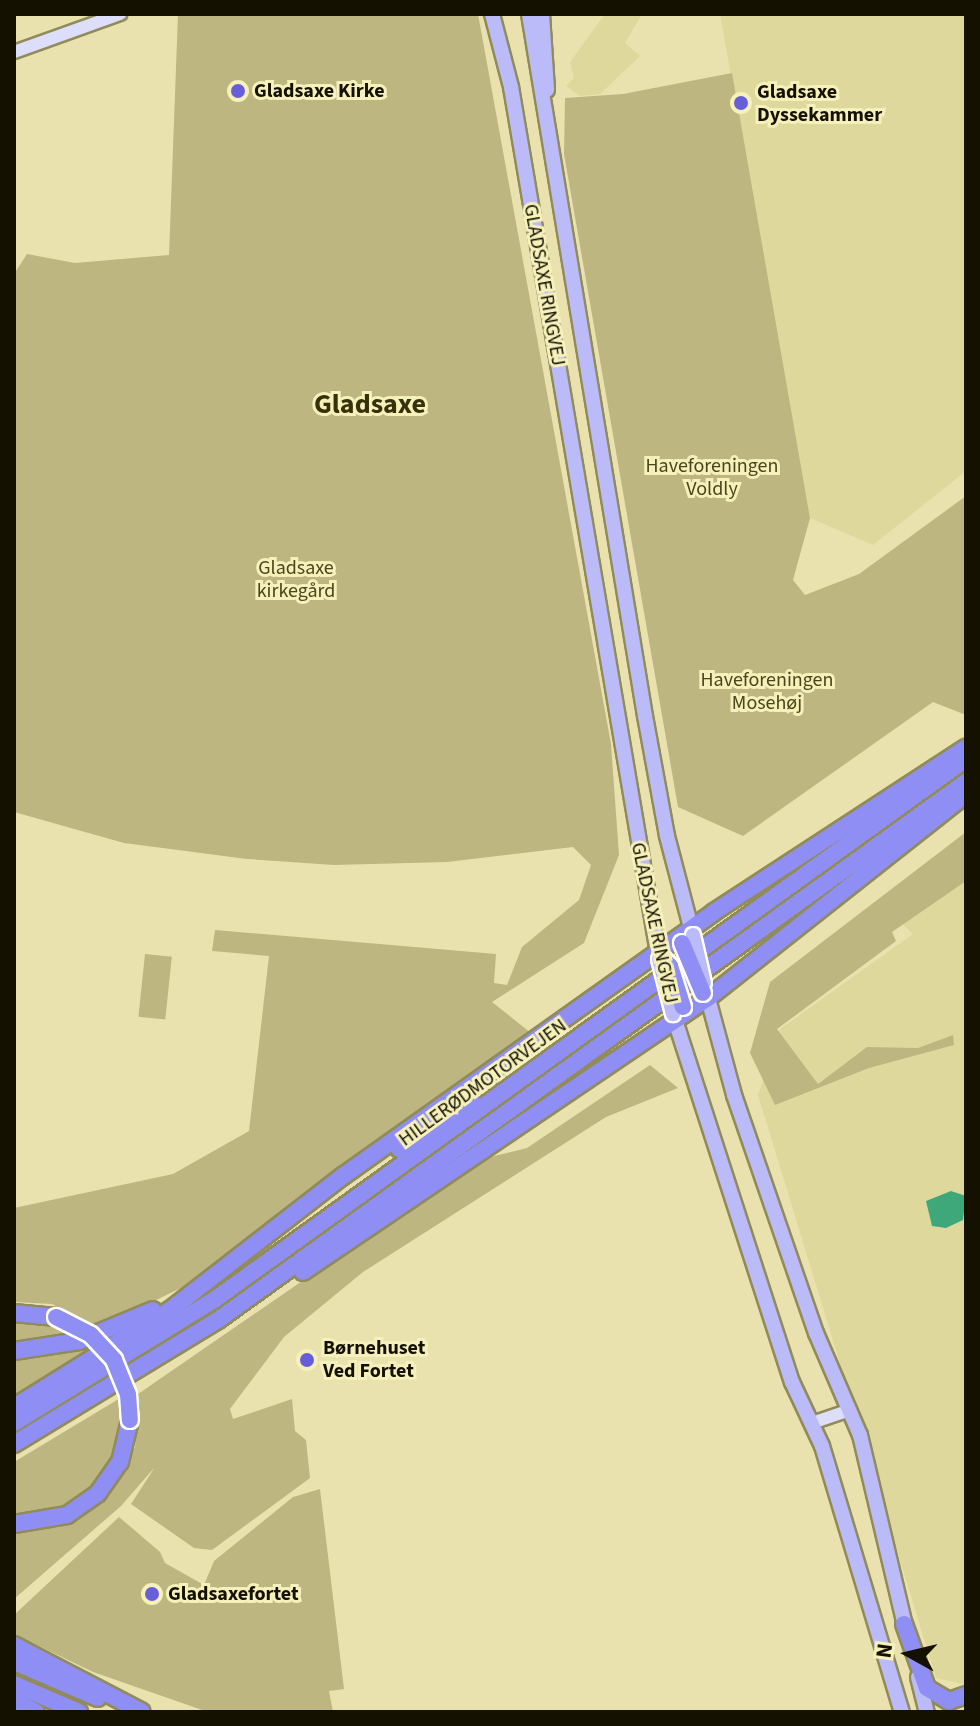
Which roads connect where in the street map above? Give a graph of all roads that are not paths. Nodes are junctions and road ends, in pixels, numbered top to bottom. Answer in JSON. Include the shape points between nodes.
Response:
{"nodes":[{"id":1,"x":120,"y":14,"type":"edge"},
{"id":2,"x":492,"y":14,"type":"edge"},
{"id":3,"x":529,"y":14,"type":"edge"},
{"id":4,"x":542,"y":14,"type":"edge"},
{"id":5,"x":14,"y":52,"type":"edge"},
{"id":6,"x":547,"y":138,"type":"junction"},
{"id":7,"x":966,"y":748,"type":"edge"},
{"id":8,"x":966,"y":759,"type":"edge"},
{"id":9,"x":966,"y":782,"type":"edge"},
{"id":10,"x":966,"y":794,"type":"edge"},
{"id":11,"x":686,"y":936,"type":"junction"},
{"id":12,"x":659,"y":956,"type":"junction"},
{"id":13,"x":706,"y":994,"type":"junction"},
{"id":14,"x":680,"y":1013,"type":"junction"},
{"id":15,"x":509,"y":1089,"type":"junction"},
{"id":16,"x":302,"y":1210,"type":"junction"},
{"id":17,"x":200,"y":1284,"type":"junction"},
{"id":18,"x":14,"y":1313,"type":"edge"},
{"id":19,"x":218,"y":1320,"type":"junction"},
{"id":20,"x":14,"y":1351,"type":"edge"},
{"id":21,"x":14,"y":1407,"type":"edge"},
{"id":22,"x":850,"y":1410,"type":"junction"},
{"id":23,"x":14,"y":1423,"type":"edge"},
{"id":24,"x":812,"y":1423,"type":"junction"},
{"id":25,"x":14,"y":1446,"type":"edge"},
{"id":26,"x":14,"y":1524,"type":"edge"},
{"id":27,"x":904,"y":1624,"type":"junction"},
{"id":28,"x":14,"y":1645,"type":"edge"},
{"id":29,"x":14,"y":1662,"type":"edge"},
{"id":30,"x":14,"y":1684,"type":"edge"},
{"id":31,"x":966,"y":1695,"type":"edge"},
{"id":32,"x":14,"y":1703,"type":"edge"},
{"id":33,"x":945,"y":1706,"type":"edge"},
{"id":34,"x":28,"y":1712,"type":"edge"},
{"id":35,"x":36,"y":1712,"type":"edge"},
{"id":36,"x":79,"y":1712,"type":"edge"},
{"id":37,"x":133,"y":1712,"type":"edge"},
{"id":38,"x":142,"y":1712,"type":"edge"},
{"id":39,"x":902,"y":1712,"type":"edge"},
{"id":40,"x":927,"y":1712,"type":"edge"}],
"edges":[{"from":1,"to":5,"type":"street"},
{"from":2,"to":12,"type":"main road","name":"GLADSAXE RINGVEJ","via":[[511,87]]},
{"from":3,"to":6,"type":"main road","name":"GLADSAXE RINGVEJ"},
{"from":4,"to":6,"type":"main road","name":"GLADSAXE RINGVEJ"},
{"from":6,"to":11,"type":"main road","name":"GLADSAXE RINGVEJ"},
{"from":7,"to":11,"type":"highway"},
{"from":8,"to":15,"type":"highway","name":"HILLERØDMOTORVEJEN"},
{"from":9,"to":19,"type":"highway","name":"HILLERØDMOTORVEJEN"},
{"from":10,"to":13,"type":"highway"},
{"from":11,"to":12,"type":"highway"},
{"from":11,"to":13,"type":"highway","bridge":true},
{"from":12,"to":14,"type":"highway","bridge":true,"via":[[670,966]]},
{"from":12,"to":16,"type":"highway"},
{"from":13,"to":14,"type":"highway"},
{"from":13,"to":22,"type":"main road","name":"GLADSAXE RINGVEJ","via":[[734,1095],[811,1319]]},
{"from":14,"to":19,"type":"highway","via":[[266,1298]]},
{"from":14,"to":24,"type":"main road","name":"GLADSAXE RINGVEJ","via":[[792,1382]]},
{"from":15,"to":16,"type":"highway","via":[[453,1114]]},
{"from":15,"to":23,"type":"highway","name":"HILLERØDMOTORVEJEN","via":[[214,1300]]},
{"from":16,"to":17,"type":"highway"},
{"from":17,"to":20,"type":"highway","via":[[110,1331]]},
{"from":17,"to":21,"type":"highway","via":[[170,1310]]},
{"from":18,"to":26,"type":"highway","bridge":true,"via":[[56,1317],[91,1335],[114,1360],[128,1394],[130,1420],[120,1462],[98,1493],[67,1515]]},
{"from":19,"to":25,"type":"highway","name":"HILLERØDMOTORVEJEN"},
{"from":22,"to":24,"type":"street"},
{"from":22,"to":27,"type":"main road","name":"GLADSAXE RINGVEJ","via":[[880,1510]]},
{"from":24,"to":39,"type":"main road","name":"GLADSAXE RINGVEJ","via":[[865,1578]]},
{"from":27,"to":33,"type":"highway","via":[[927,1688]]},
{"from":27,"to":40,"type":"main road","name":"GLADSAXE RINGVEJ"},
{"from":28,"to":38,"type":"highway"},
{"from":29,"to":37,"type":"highway"},
{"from":30,"to":36,"type":"highway"},
{"from":31,"to":33,"type":"highway"},
{"from":32,"to":34,"type":"highway"},
{"from":32,"to":35,"type":"highway"}]}
